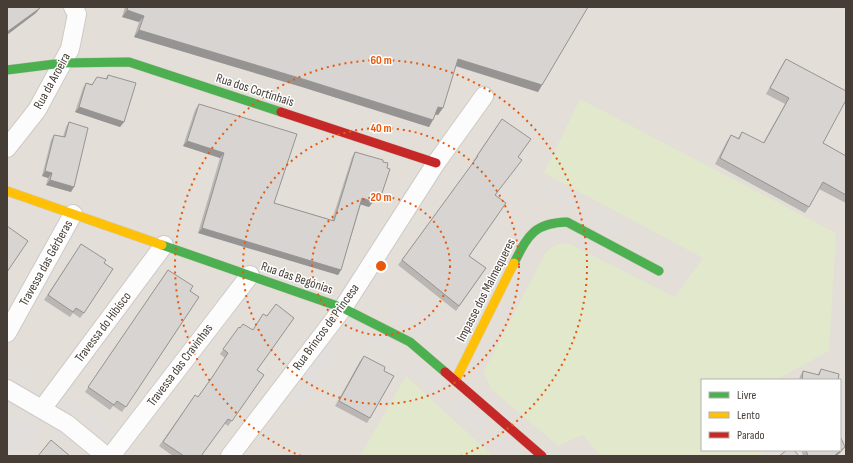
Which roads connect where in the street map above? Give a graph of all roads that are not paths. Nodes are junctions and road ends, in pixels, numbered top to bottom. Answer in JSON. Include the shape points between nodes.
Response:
{"nodes":[{"id":1,"x":74,"y":7,"type":"edge"},
{"id":2,"x":63,"y":63,"type":"junction"},
{"id":3,"x":7,"y":70,"type":"edge"},
{"id":4,"x":484,"y":96,"type":"dead end"},
{"id":5,"x":7,"y":148,"type":"edge"},
{"id":6,"x":436,"y":163,"type":"junction"},
{"id":7,"x":7,"y":191,"type":"edge"},
{"id":8,"x":73,"y":214,"type":"junction"},
{"id":9,"x":164,"y":245,"type":"junction"},
{"id":10,"x":659,"y":271,"type":"dead end"},
{"id":11,"x":250,"y":275,"type":"junction"},
{"id":12,"x":343,"y":308,"type":"junction"},
{"id":13,"x":7,"y":333,"type":"edge"},
{"id":14,"x":455,"y":381,"type":"junction"},
{"id":15,"x":7,"y":389,"type":"edge"},
{"id":16,"x":42,"y":409,"type":"junction"},
{"id":17,"x":106,"y":456,"type":"edge"},
{"id":18,"x":111,"y":456,"type":"edge"},
{"id":19,"x":230,"y":456,"type":"edge"},
{"id":20,"x":542,"y":456,"type":"edge"}],
"edges":[{"from":1,"to":2,"type":"street","name":"Rua da Aroeira","via":[[77,14],[70,49]]},
{"from":2,"to":3,"type":"street","name":"Rua dos Cortinhais"},
{"from":2,"to":5,"type":"street","name":"Rua da Aroeira","via":[[37,110]]},
{"from":2,"to":6,"type":"street","name":"Rua dos Cortinhais","via":[[129,62]]},
{"from":4,"to":6,"type":"street","name":"Rua Brincos de Princesa"},
{"from":6,"to":12,"type":"street","name":"Rua Brincos de Princesa"},
{"from":7,"to":8,"type":"street","name":"Rua das Begónias"},
{"from":8,"to":9,"type":"street","name":"Rua das Begónias"},
{"from":8,"to":13,"type":"street","name":"Travessa das Gérberas"},
{"from":9,"to":11,"type":"street","name":"Rua das Begónias"},
{"from":9,"to":16,"type":"street","name":"Travessa do Hibísco"},
{"from":10,"to":14,"type":"street","name":"Impasse dos Malmequeres","via":[[566,222],[553,222],[538,228],[527,237]]},
{"from":11,"to":12,"type":"street","name":"Rua das Begónias"},
{"from":11,"to":18,"type":"street","name":"Travessa das Cravinhas"},
{"from":12,"to":14,"type":"street","name":"Rua das Begónias","via":[[410,342]]},
{"from":12,"to":19,"type":"street","name":"Rua Brincos de Princesa"},
{"from":14,"to":20,"type":"street","name":"Rua das Begónias"},
{"from":15,"to":16,"type":"street"},
{"from":16,"to":17,"type":"street","via":[[67,424]]}]}
